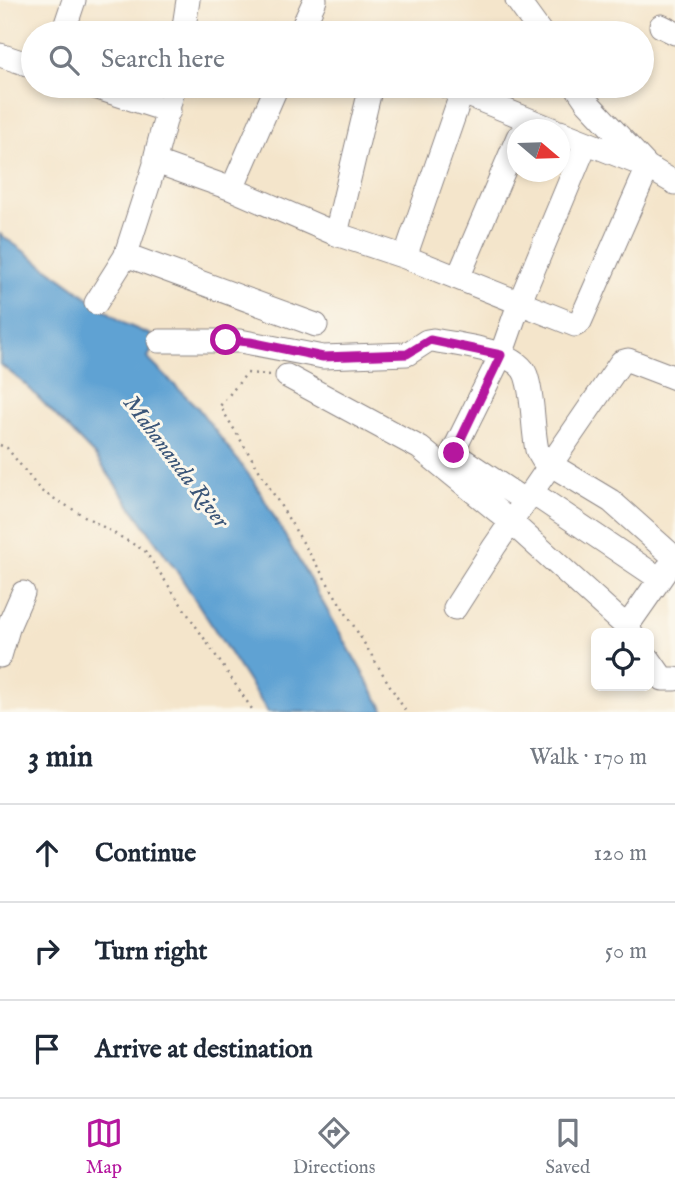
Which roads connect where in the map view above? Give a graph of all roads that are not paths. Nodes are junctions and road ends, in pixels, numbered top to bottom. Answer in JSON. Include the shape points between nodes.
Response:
{"nodes":[{"id":1,"x":74,"y":0,"type":"edge"},
{"id":2,"x":188,"y":0,"type":"edge"},
{"id":3,"x":315,"y":0,"type":"edge"},
{"id":4,"x":517,"y":0,"type":"edge"},
{"id":5,"x":67,"y":21,"type":"edge"},
{"id":6,"x":185,"y":21,"type":"edge"},
{"id":7,"x":310,"y":21,"type":"edge"},
{"id":8,"x":532,"y":21,"type":"edge"},
{"id":9,"x":0,"y":55,"type":"edge"},
{"id":10,"x":21,"y":62,"type":"edge"},
{"id":11,"x":129,"y":98,"type":"edge"},
{"id":12,"x":172,"y":98,"type":"edge"},
{"id":13,"x":272,"y":98,"type":"edge"},
{"id":14,"x":368,"y":98,"type":"edge"},
{"id":15,"x":451,"y":98,"type":"edge"},
{"id":16,"x":469,"y":98,"type":"edge"},
{"id":17,"x":584,"y":98,"type":"edge"},
{"id":18,"x":169,"y":111,"type":"junction"},
{"id":19,"x":507,"y":120,"type":"edge"},
{"id":20,"x":570,"y":136,"type":"edge"},
{"id":21,"x":586,"y":143,"type":"junction"},
{"id":22,"x":156,"y":161,"type":"junction"},
{"id":23,"x":507,"y":161,"type":"edge"},
{"id":24,"x":648,"y":167,"type":"junction"},
{"id":25,"x":675,"y":183,"type":"edge"},
{"id":26,"x":232,"y":189,"type":"junction"},
{"id":27,"x":336,"y":234,"type":"junction"},
{"id":28,"x":126,"y":255,"type":"junction"},
{"id":29,"x":405,"y":257,"type":"junction"},
{"id":30,"x":458,"y":278,"type":"junction"},
{"id":31,"x":96,"y":303,"type":"dead end"},
{"id":32,"x":519,"y":304,"type":"junction"},
{"id":33,"x":316,"y":325,"type":"dead end"},
{"id":34,"x":159,"y":341,"type":"dead end"},
{"id":35,"x":501,"y":355,"type":"junction"},
{"id":36,"x":287,"y":376,"type":"road end"},
{"id":37,"x":675,"y":378,"type":"edge"},
{"id":38,"x":550,"y":466,"type":"junction"},
{"id":39,"x":528,"y":497,"type":"junction"},
{"id":40,"x":511,"y":522,"type":"junction"},
{"id":41,"x":675,"y":558,"type":"edge"},
{"id":42,"x":660,"y":579,"type":"junction"},
{"id":43,"x":23,"y":593,"type":"dead end"},
{"id":44,"x":455,"y":608,"type":"dead end"},
{"id":45,"x":626,"y":628,"type":"edge"},
{"id":46,"x":631,"y":628,"type":"edge"},
{"id":47,"x":0,"y":656,"type":"edge"},
{"id":48,"x":654,"y":666,"type":"edge"},
{"id":49,"x":675,"y":679,"type":"edge"}],
"edges":[{"from":1,"to":5,"type":"street"},
{"from":2,"to":6,"type":"street"},
{"from":3,"to":7,"type":"street"},
{"from":4,"to":8,"type":"street"},
{"from":9,"to":10,"type":"street"},
{"from":11,"to":18,"type":"street"},
{"from":12,"to":18,"type":"street"},
{"from":13,"to":26,"type":"street"},
{"from":14,"to":27,"type":"street"},
{"from":15,"to":29,"type":"street"},
{"from":16,"to":19,"type":"street"},
{"from":17,"to":24,"type":"street"},
{"from":18,"to":22,"type":"street"},
{"from":20,"to":21,"type":"street"},
{"from":21,"to":24,"type":"street"},
{"from":21,"to":32,"type":"street"},
{"from":22,"to":26,"type":"street"},
{"from":22,"to":28,"type":"street"},
{"from":23,"to":30,"type":"street"},
{"from":24,"to":25,"type":"street"},
{"from":24,"to":32,"type":"street","via":[[578,324]]},
{"from":26,"to":27,"type":"street"},
{"from":27,"to":29,"type":"street"},
{"from":28,"to":31,"type":"street"},
{"from":28,"to":33,"type":"street"},
{"from":29,"to":30,"type":"street"},
{"from":30,"to":32,"type":"street"},
{"from":32,"to":35,"type":"street"},
{"from":34,"to":35,"type":"street","via":[[240,341],[323,357],[407,354],[430,340]]},
{"from":35,"to":38,"type":"street","via":[[516,360],[525,373],[537,450]]},
{"from":35,"to":39,"type":"street","via":[[454,453]]},
{"from":36,"to":40,"type":"street","via":[[420,447]]},
{"from":37,"to":38,"type":"street","via":[[623,361]]},
{"from":38,"to":39,"type":"street"},
{"from":38,"to":41,"type":"street","via":[[609,499]]},
{"from":39,"to":40,"type":"street"},
{"from":39,"to":42,"type":"street"},
{"from":40,"to":44,"type":"street"},
{"from":40,"to":45,"type":"street"},
{"from":41,"to":42,"type":"street"},
{"from":42,"to":46,"type":"street"},
{"from":43,"to":47,"type":"street"},
{"from":48,"to":49,"type":"street","via":[[663,679]]}]}
